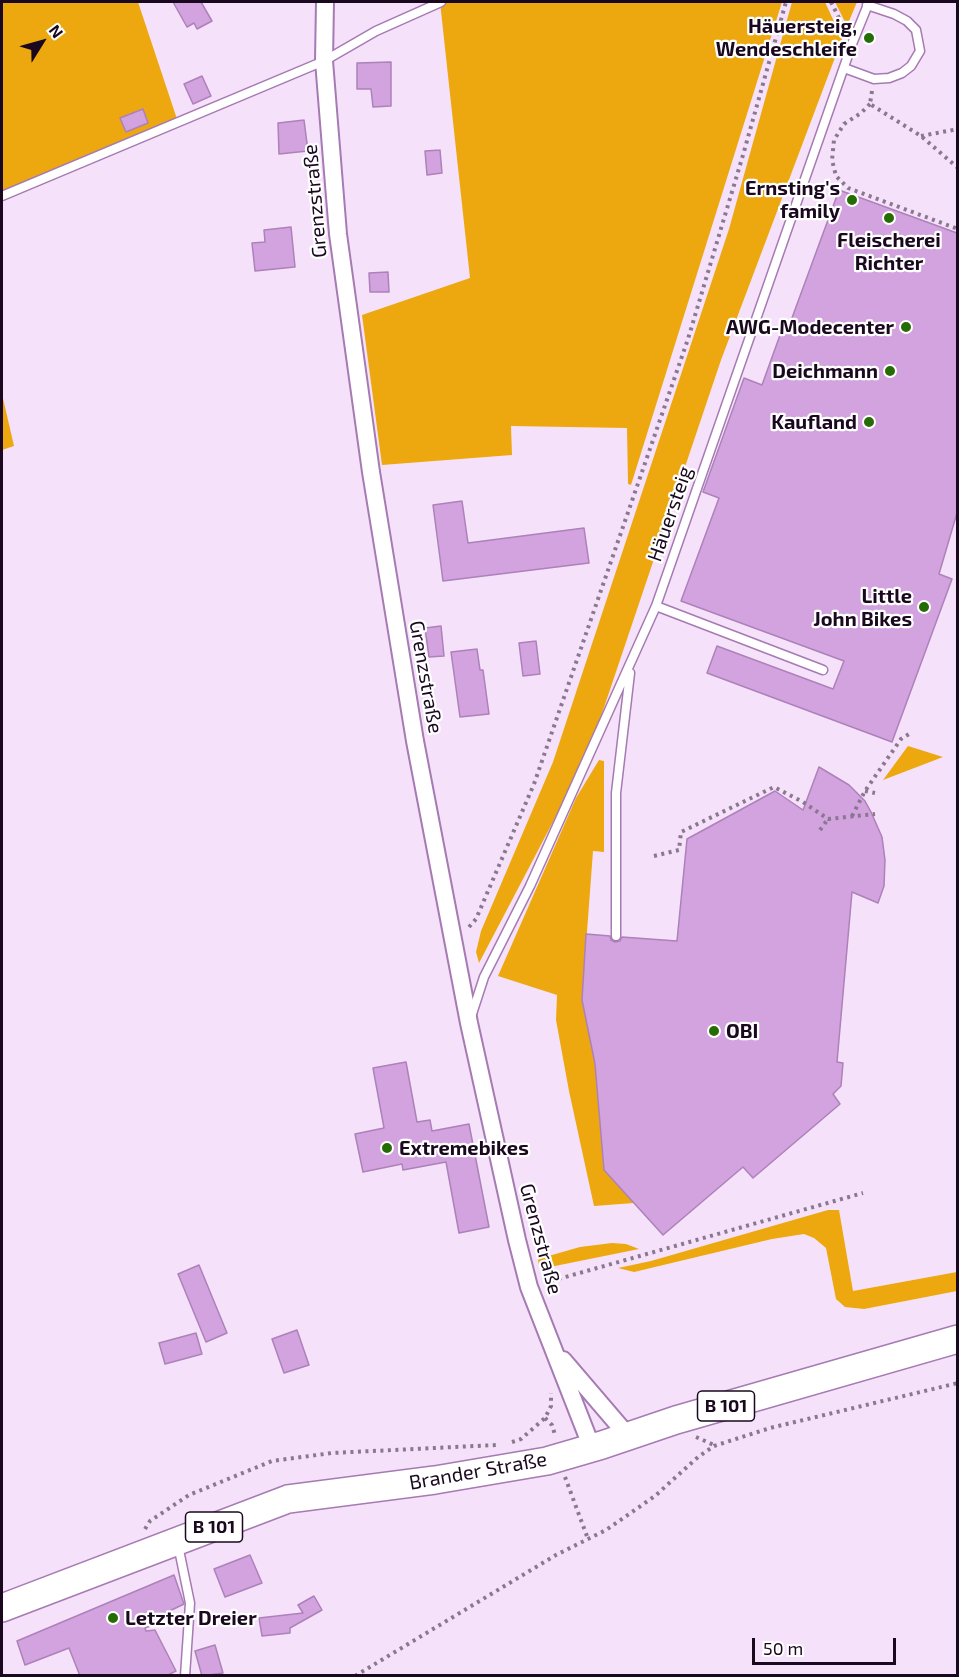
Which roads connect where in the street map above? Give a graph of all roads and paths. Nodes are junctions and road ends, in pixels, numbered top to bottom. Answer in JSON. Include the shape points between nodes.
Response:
{"nodes":[{"id":1,"x":325,"y":2,"type":"edge"},
{"id":2,"x":441,"y":2,"type":"edge"},
{"id":3,"x":786,"y":2,"type":"edge"},
{"id":4,"x":831,"y":2,"type":"edge"},
{"id":5,"x":868,"y":3,"type":"edge"},
{"id":6,"x":852,"y":44,"type":"junction"},
{"id":7,"x":324,"y":62,"type":"junction"},
{"id":8,"x":844,"y":68,"type":"junction"},
{"id":9,"x":874,"y":79,"type":"junction"},
{"id":10,"x":870,"y":104,"type":"junction"},
{"id":11,"x":957,"y":129,"type":"edge"},
{"id":12,"x":921,"y":136,"type":"junction"},
{"id":13,"x":957,"y":168,"type":"edge"},
{"id":14,"x":2,"y":195,"type":"edge"},
{"id":15,"x":957,"y":229,"type":"edge"},
{"id":16,"x":656,"y":606,"type":"junction"},
{"id":17,"x":631,"y":664,"type":"junction"},
{"id":18,"x":824,"y":670,"type":"dead end"},
{"id":19,"x":909,"y":734,"type":"dead end"},
{"id":20,"x":865,"y":791,"type":"junction"},
{"id":21,"x":874,"y":793,"type":"dead end"},
{"id":22,"x":875,"y":814,"type":"dead end"},
{"id":23,"x":852,"y":816,"type":"junction"},
{"id":24,"x":828,"y":819,"type":"junction"},
{"id":25,"x":820,"y":830,"type":"dead end"},
{"id":26,"x":654,"y":856,"type":"dead end"},
{"id":27,"x":616,"y":936,"type":"dead end"},
{"id":28,"x":455,"y":942,"type":"junction"},
{"id":29,"x":469,"y":1023,"type":"junction"},
{"id":30,"x":863,"y":1193,"type":"dead end"},
{"id":31,"x":529,"y":1287,"type":"junction"},
{"id":32,"x":957,"y":1339,"type":"edge"},
{"id":33,"x":553,"y":1348,"type":"junction"},
{"id":34,"x":957,"y":1383,"type":"edge"},
{"id":35,"x":550,"y":1392,"type":"dead end"},
{"id":36,"x":628,"y":1436,"type":"junction"},
{"id":37,"x":508,"y":1443,"type":"dead end"},
{"id":38,"x":499,"y":1444,"type":"dead end"},
{"id":39,"x":592,"y":1448,"type":"junction"},
{"id":40,"x":178,"y":1542,"type":"junction"},
{"id":41,"x":147,"y":1554,"type":"junction"},
{"id":42,"x":2,"y":1608,"type":"edge"},
{"id":43,"x":185,"y":1676,"type":"edge"},
{"id":44,"x":355,"y":1676,"type":"edge"}],
"edges":[{"from":1,"to":7,"type":"street","name":"Grenzstraße"},
{"from":2,"to":7,"type":"lane","via":[[376,31]]},
{"from":3,"to":28,"type":"path","name":"Häuersteig","via":[[688,339],[538,773],[476,919]]},
{"from":4,"to":6,"type":"path"},
{"from":5,"to":6,"type":"lane","name":"Häuersteig"},
{"from":5,"to":9,"type":"lane","via":[[907,21],[919,38],[920,51],[911,66],[889,78]]},
{"from":6,"to":8,"type":"lane","name":"Häuersteig"},
{"from":7,"to":14,"type":"lane"},
{"from":7,"to":28,"type":"street","name":"Grenzstraße","via":[[338,234],[370,472],[415,741]]},
{"from":8,"to":9,"type":"lane"},
{"from":8,"to":16,"type":"lane","name":"Häuersteig"},
{"from":9,"to":10,"type":"path"},
{"from":10,"to":12,"type":"path"},
{"from":10,"to":15,"type":"path","via":[[844,124],[834,140],[832,160],[836,176],[848,188]]},
{"from":11,"to":12,"type":"path"},
{"from":12,"to":13,"type":"path"},
{"from":16,"to":17,"type":"lane","name":"Häuersteig"},
{"from":16,"to":18,"type":"lane"},
{"from":17,"to":27,"type":"lane","via":[[616,793]]},
{"from":17,"to":29,"type":"lane","name":"Häuersteig","via":[[484,977]]},
{"from":19,"to":20,"type":"path"},
{"from":20,"to":21,"type":"path"},
{"from":20,"to":23,"type":"path"},
{"from":22,"to":23,"type":"path"},
{"from":23,"to":24,"type":"path"},
{"from":24,"to":25,"type":"path"},
{"from":24,"to":26,"type":"path","via":[[774,787],[681,831],[679,850]]},
{"from":28,"to":29,"type":"street","name":"Grenzstraße"},
{"from":29,"to":31,"type":"street","name":"Grenzstraße"},
{"from":30,"to":31,"type":"path"},
{"from":31,"to":33,"type":"street","name":"Grenzstraße"},
{"from":32,"to":36,"type":"main road","name":"Brander Straße","number":"B 101"},
{"from":33,"to":36,"type":"street","name":"Grenzstraße"},
{"from":33,"to":39,"type":"street","name":"Grenzstraße"},
{"from":34,"to":44,"type":"path","via":[[770,1428],[714,1446],[631,1514]]},
{"from":35,"to":37,"type":"path","via":[[551,1406],[545,1418],[521,1439]]},
{"from":36,"to":39,"type":"main road","name":"Brander Straße","number":"B 101"},
{"from":38,"to":41,"type":"path","via":[[332,1453],[272,1461],[189,1495],[150,1521],[144,1532]]},
{"from":39,"to":40,"type":"main road","name":"Brander Straße","number":"B 101","via":[[547,1461],[435,1480],[288,1499]]},
{"from":40,"to":41,"type":"main road","name":"Brander Straße","number":"B 101"},
{"from":40,"to":43,"type":"lane","via":[[190,1603]]},
{"from":41,"to":42,"type":"main road","name":"Brander Straße","number":"B 101"}]}
